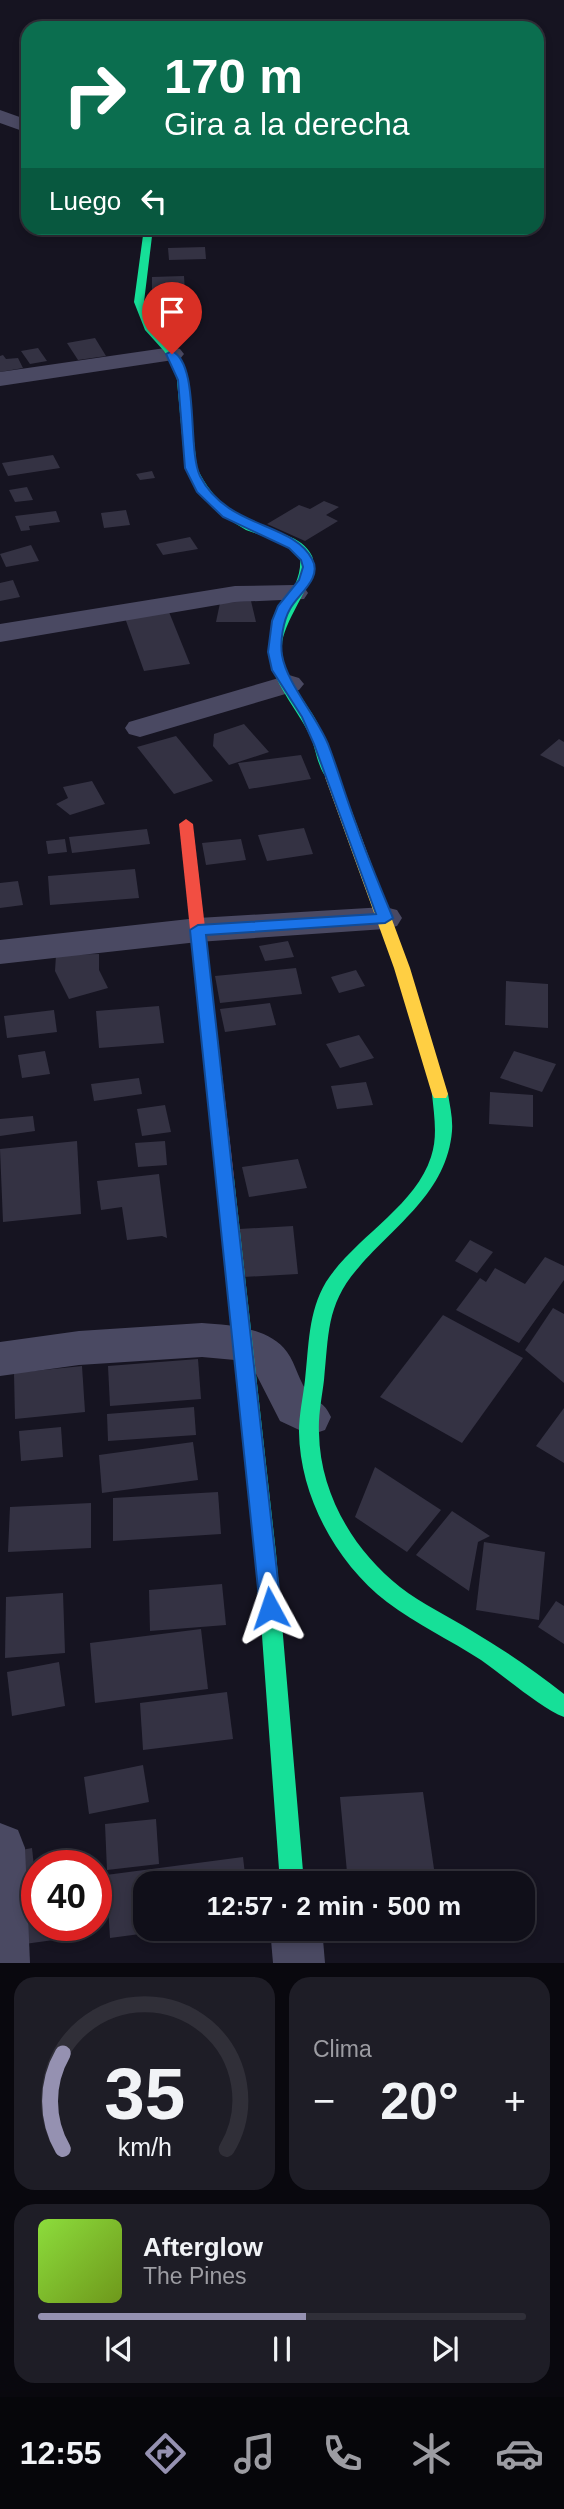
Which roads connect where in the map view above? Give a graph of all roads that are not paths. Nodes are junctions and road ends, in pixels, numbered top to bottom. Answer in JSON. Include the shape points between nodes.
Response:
{"nodes":[{"id":1,"x":0,"y":116,"type":"edge"},
{"id":2,"x":21,"y":124,"type":"edge"},
{"id":3,"x":147,"y":235,"type":"edge"},
{"id":4,"x":172,"y":354,"type":"junction"},
{"id":5,"x":0,"y":379,"type":"edge"},
{"id":6,"x":294,"y":593,"type":"junction"},
{"id":7,"x":0,"y":633,"type":"edge"},
{"id":8,"x":289,"y":684,"type":"junction"},
{"id":9,"x":140,"y":728,"type":"dead end"},
{"id":10,"x":186,"y":824,"type":"dead end"},
{"id":11,"x":385,"y":918,"type":"junction"},
{"id":12,"x":198,"y":930,"type":"junction"},
{"id":13,"x":0,"y":952,"type":"edge"},
{"id":14,"x":243,"y":1344,"type":"junction"},
{"id":15,"x":0,"y":1359,"type":"edge"},
{"id":16,"x":310,"y":1418,"type":"junction"},
{"id":17,"x":564,"y":1707,"type":"edge"},
{"id":18,"x":0,"y":1848,"type":"edge"},
{"id":19,"x":291,"y":1871,"type":"edge"},
{"id":20,"x":4,"y":1963,"type":"edge"}],
"edges":[{"from":1,"to":2,"type":"street"},
{"from":3,"to":4,"type":"street","via":[[139,302],[150,330]]},
{"from":4,"to":5,"type":"street"},
{"from":4,"to":6,"type":"street","via":[[184,380],[195,480],[227,514],[301,552],[308,574]]},
{"from":6,"to":7,"type":"street","via":[[235,594]]},
{"from":6,"to":8,"type":"street","via":[[284,606],[275,636],[279,670]]},
{"from":8,"to":9,"type":"street"},
{"from":8,"to":11,"type":"street","via":[[321,744]]},
{"from":10,"to":12,"type":"street"},
{"from":11,"to":12,"type":"street"},
{"from":11,"to":16,"type":"street","via":[[442,1105],[442,1152],[425,1190],[367,1246],[320,1316]]},
{"from":12,"to":13,"type":"street"},
{"from":12,"to":14,"type":"street"},
{"from":14,"to":15,"type":"street","via":[[202,1340],[79,1348]]},
{"from":14,"to":16,"type":"street","via":[[271,1362],[295,1408]]},
{"from":14,"to":19,"type":"street","via":[[266,1553]]},
{"from":16,"to":17,"type":"street","via":[[313,1472],[321,1499],[354,1555],[409,1607],[501,1661]]},
{"from":18,"to":20,"type":"street"}]}
